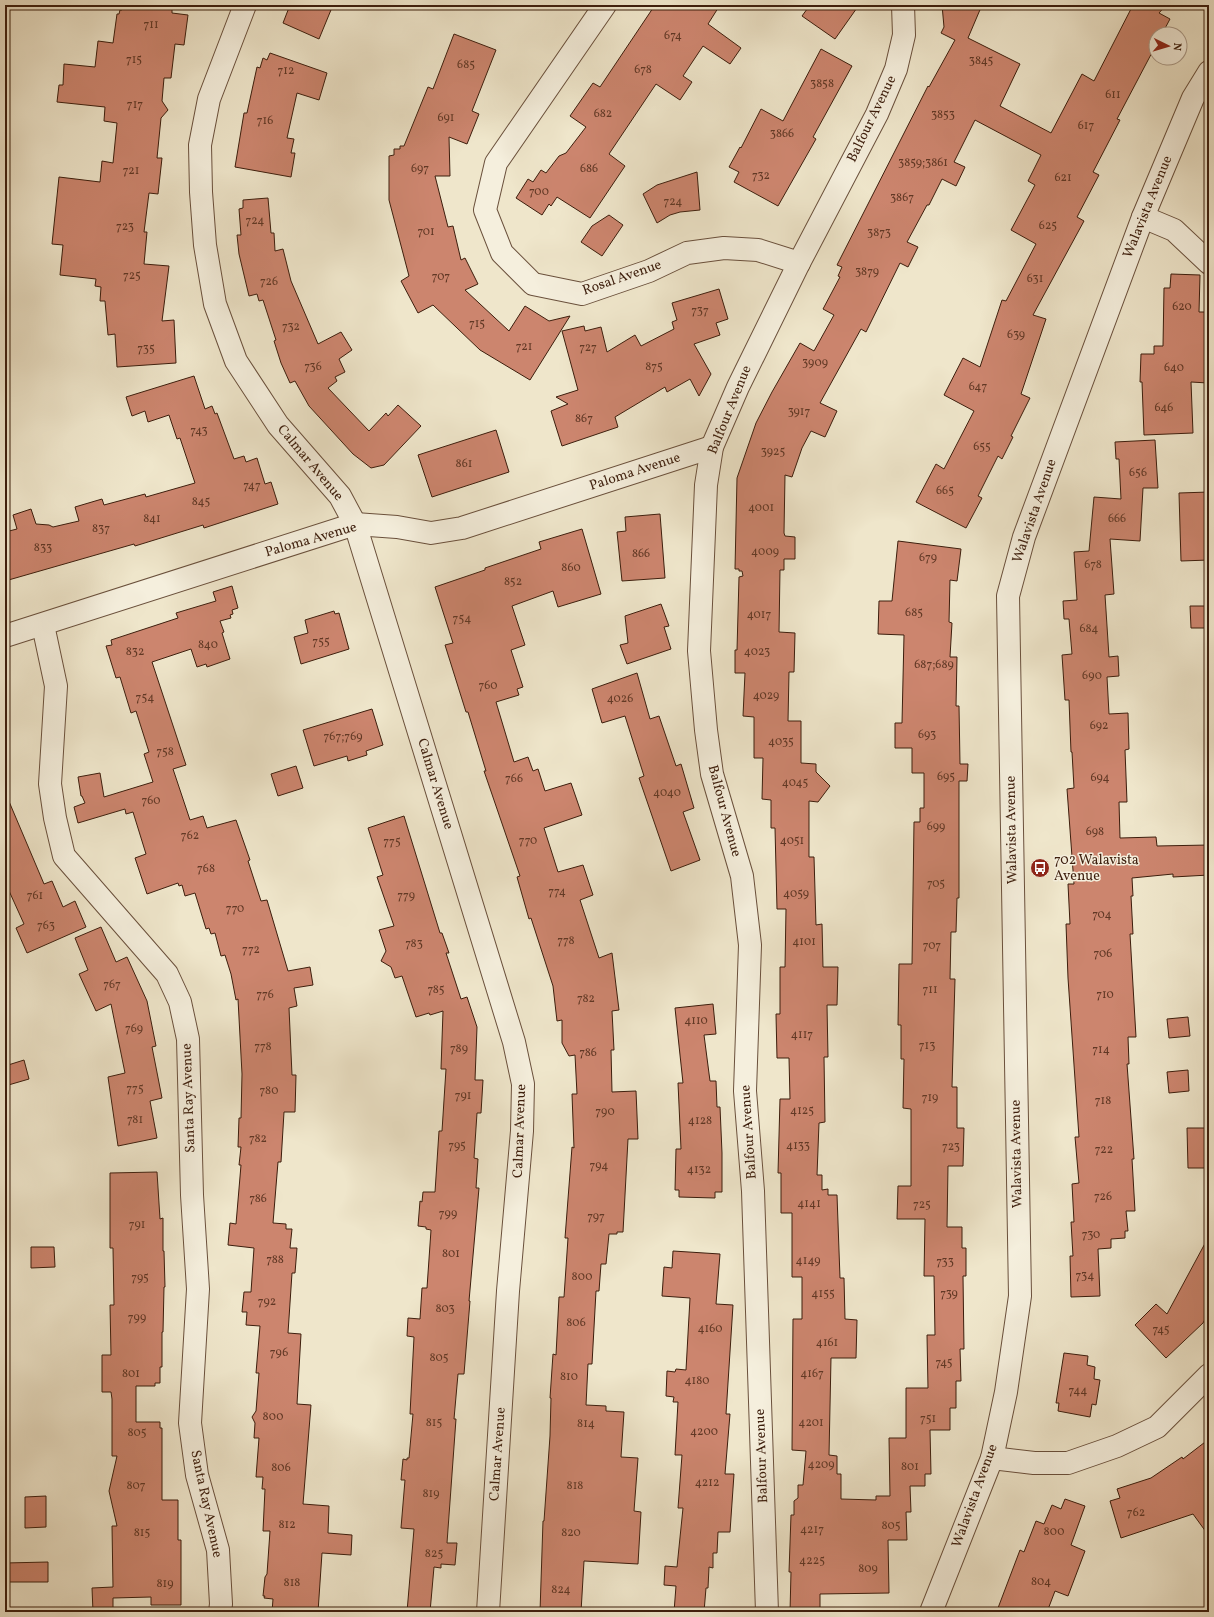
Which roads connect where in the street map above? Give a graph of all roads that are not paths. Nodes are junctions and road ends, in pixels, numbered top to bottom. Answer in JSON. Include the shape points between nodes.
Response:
{"nodes":[{"id":1,"x":245,"y":5,"type":"edge"},
{"id":2,"x":605,"y":5,"type":"edge"},
{"id":3,"x":903,"y":5,"type":"edge"},
{"id":4,"x":1209,"y":72,"type":"edge"},
{"id":5,"x":1143,"y":217,"type":"junction"},
{"id":6,"x":799,"y":263,"type":"junction"},
{"id":7,"x":1209,"y":263,"type":"edge"},
{"id":8,"x":712,"y":447,"type":"junction"},
{"id":9,"x":355,"y":524,"type":"junction"},
{"id":10,"x":43,"y":625,"type":"junction"},
{"id":11,"x":5,"y":636,"type":"edge"},
{"id":12,"x":1209,"y":1375,"type":"edge"},
{"id":13,"x":992,"y":1458,"type":"junction"},
{"id":14,"x":220,"y":1612,"type":"edge"},
{"id":15,"x":488,"y":1612,"type":"edge"},
{"id":16,"x":767,"y":1612,"type":"edge"},
{"id":17,"x":931,"y":1612,"type":"edge"}],
"edges":[{"from":1,"to":9,"type":"street","name":"Calmar Avenue","via":[[209,99],[200,145],[205,245],[215,304],[236,361],[278,425],[340,496]]},
{"from":2,"to":6,"type":"street","name":"Rosal Avenue","via":[[496,163],[485,210],[502,253],[533,284],[582,294],[649,271],[687,253],[724,248],[758,250]]},
{"from":3,"to":6,"type":"street","name":"Balfour Avenue","via":[[904,35],[896,69],[877,114]]},
{"from":4,"to":5,"type":"street","name":"Walavista Avenue","via":[[1193,98]]},
{"from":5,"to":7,"type":"street","via":[[1174,230]]},
{"from":5,"to":13,"type":"street","name":"Walavista Avenue","via":[[1024,537],[1008,596],[1020,1296],[1006,1392]]},
{"from":6,"to":8,"type":"street","name":"Balfour Avenue","via":[[738,387]]},
{"from":8,"to":9,"type":"street","name":"Paloma Avenue","via":[[462,528],[430,533],[397,527]]},
{"from":8,"to":16,"type":"street","name":"Balfour Avenue","via":[[706,485],[699,651],[712,774],[742,876],[750,945],[745,1091],[753,1192]]},
{"from":9,"to":10,"type":"street","name":"Paloma Avenue"},
{"from":9,"to":15,"type":"street","name":"Calmar Avenue","via":[[514,1042],[523,1084],[522,1131],[508,1291]]},
{"from":10,"to":11,"type":"street","name":"Paloma Avenue"},
{"from":10,"to":14,"type":"street","name":"Santa Ray Avenue","via":[[56,686],[50,784],[64,856],[167,974],[180,1002],[188,1039],[192,1195],[198,1289],[190,1423],[197,1475],[218,1550]]},
{"from":12,"to":13,"type":"street","via":[[1157,1427],[1117,1446],[1068,1463],[1034,1463]]},
{"from":13,"to":17,"type":"street","name":"Walavista Avenue"}]}
